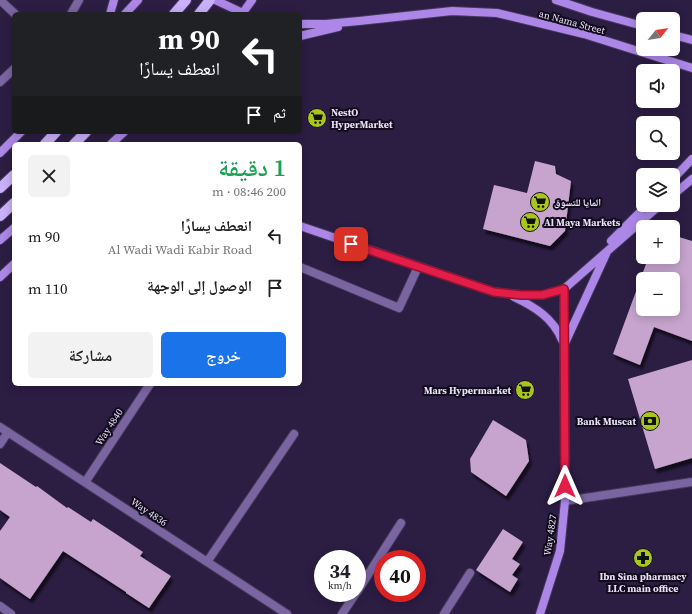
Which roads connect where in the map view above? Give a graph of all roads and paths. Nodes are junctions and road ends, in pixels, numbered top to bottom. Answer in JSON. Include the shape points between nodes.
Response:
{"nodes":[{"id":1,"x":0,"y":0,"type":"edge"},
{"id":2,"x":79,"y":0,"type":"edge"},
{"id":3,"x":114,"y":0,"type":"edge"},
{"id":4,"x":138,"y":0,"type":"edge"},
{"id":5,"x":186,"y":0,"type":"edge"},
{"id":6,"x":210,"y":0,"type":"edge"},
{"id":7,"x":215,"y":0,"type":"edge"},
{"id":8,"x":252,"y":0,"type":"edge"},
{"id":9,"x":556,"y":0,"type":"edge"},
{"id":10,"x":13,"y":12,"type":"edge"},
{"id":11,"x":72,"y":12,"type":"edge"},
{"id":12,"x":111,"y":12,"type":"edge"},
{"id":13,"x":127,"y":12,"type":"edge"},
{"id":14,"x":176,"y":12,"type":"edge"},
{"id":15,"x":201,"y":12,"type":"edge"},
{"id":16,"x":239,"y":12,"type":"edge"},
{"id":17,"x":244,"y":12,"type":"edge"},
{"id":18,"x":359,"y":21,"type":"junction"},
{"id":19,"x":302,"y":24,"type":"edge"},
{"id":20,"x":636,"y":24,"type":"edge"},
{"id":21,"x":302,"y":35,"type":"edge"},
{"id":22,"x":680,"y":37,"type":"edge"},
{"id":23,"x":692,"y":40,"type":"edge"},
{"id":24,"x":691,"y":69,"type":"edge"},
{"id":25,"x":12,"y":71,"type":"edge"},
{"id":26,"x":0,"y":82,"type":"edge"},
{"id":27,"x":19,"y":134,"type":"edge"},
{"id":28,"x":54,"y":134,"type":"edge"},
{"id":29,"x":84,"y":134,"type":"edge"},
{"id":30,"x":122,"y":134,"type":"edge"},
{"id":31,"x":47,"y":142,"type":"edge"},
{"id":32,"x":76,"y":142,"type":"edge"},
{"id":33,"x":113,"y":142,"type":"edge"},
{"id":34,"x":0,"y":153,"type":"edge"},
{"id":35,"x":692,"y":159,"type":"edge"},
{"id":36,"x":680,"y":172,"type":"edge"},
{"id":37,"x":12,"y":177,"type":"edge"},
{"id":38,"x":692,"y":179,"type":"edge"},
{"id":39,"x":0,"y":188,"type":"edge"},
{"id":40,"x":680,"y":189,"type":"edge"},
{"id":41,"x":12,"y":205,"type":"edge"},
{"id":42,"x":640,"y":212,"type":"edge"},
{"id":43,"x":652,"y":212,"type":"edge"},
{"id":44,"x":0,"y":216,"type":"edge"},
{"id":45,"x":302,"y":227,"type":"edge"},
{"id":46,"x":12,"y":230,"type":"edge"},
{"id":47,"x":0,"y":240,"type":"edge"},
{"id":48,"x":607,"y":251,"type":"junction"},
{"id":49,"x":12,"y":266,"type":"edge"},
{"id":50,"x":418,"y":267,"type":"junction"},
{"id":51,"x":302,"y":268,"type":"edge"},
{"id":52,"x":0,"y":277,"type":"edge"},
{"id":53,"x":564,"y":289,"type":"junction"},
{"id":54,"x":508,"y":294,"type":"junction"},
{"id":55,"x":564,"y":346,"type":"junction"},
{"id":56,"x":149,"y":386,"type":"edge"},
{"id":57,"x":0,"y":427,"type":"edge"},
{"id":58,"x":8,"y":432,"type":"junction"},
{"id":59,"x":294,"y":434,"type":"dead end"},
{"id":60,"x":0,"y":444,"type":"edge"},
{"id":61,"x":86,"y":481,"type":"junction"},
{"id":62,"x":692,"y":482,"type":"edge"},
{"id":63,"x":565,"y":501,"type":"junction"},
{"id":64,"x":401,"y":523,"type":"dead end"},
{"id":65,"x":207,"y":562,"type":"junction"},
{"id":66,"x":470,"y":573,"type":"dead end"},
{"id":67,"x":366,"y":578,"type":"edge"},
{"id":68,"x":350,"y":602,"type":"edge"},
{"id":69,"x":0,"y":606,"type":"edge"},
{"id":70,"x":11,"y":614,"type":"edge"},
{"id":71,"x":287,"y":614,"type":"edge"},
{"id":72,"x":342,"y":614,"type":"edge"},
{"id":73,"x":444,"y":614,"type":"edge"},
{"id":74,"x":540,"y":614,"type":"edge"}],
"edges":[{"from":1,"to":10,"type":"street"},
{"from":2,"to":11,"type":"street"},
{"from":3,"to":12,"type":"street"},
{"from":4,"to":13,"type":"street"},
{"from":5,"to":14,"type":"main road"},
{"from":6,"to":15,"type":"main road"},
{"from":7,"to":16,"type":"street"},
{"from":8,"to":17,"type":"street"},
{"from":9,"to":20,"type":"street","name":"an Nama Street"},
{"from":18,"to":19,"type":"street","name":"an Nama Street"},
{"from":18,"to":21,"type":"street"},
{"from":18,"to":24,"type":"street","name":"an Nama Street","via":[[452,11],[497,13],[584,34]]},
{"from":22,"to":23,"type":"street"},
{"from":25,"to":26,"type":"street"},
{"from":27,"to":34,"type":"street"},
{"from":28,"to":31,"type":"main road"},
{"from":29,"to":32,"type":"main road"},
{"from":30,"to":33,"type":"street"},
{"from":35,"to":36,"type":"street"},
{"from":37,"to":39,"type":"main road"},
{"from":38,"to":40,"type":"street"},
{"from":41,"to":44,"type":"main road"},
{"from":42,"to":53,"type":"street"},
{"from":43,"to":48,"type":"street"},
{"from":45,"to":50,"type":"street"},
{"from":46,"to":47,"type":"street"},
{"from":48,"to":53,"type":"street"},
{"from":48,"to":55,"type":"street"},
{"from":49,"to":52,"type":"street"},
{"from":50,"to":51,"type":"street","via":[[399,308]]},
{"from":50,"to":54,"type":"street","via":[[494,292]]},
{"from":53,"to":54,"type":"street","via":[[542,295]]},
{"from":53,"to":55,"type":"street","name":"Way 4827"},
{"from":54,"to":55,"type":"street","via":[[538,309],[550,319],[558,329]]},
{"from":55,"to":63,"type":"street","name":"Way 4827"},
{"from":56,"to":61,"type":"street","name":"Way 4840"},
{"from":57,"to":58,"type":"street","name":"Way 4836"},
{"from":58,"to":60,"type":"street"},
{"from":58,"to":61,"type":"street","name":"Way 4836"},
{"from":59,"to":65,"type":"street"},
{"from":61,"to":65,"type":"street","name":"Way 4836"},
{"from":62,"to":63,"type":"street"},
{"from":63,"to":74,"type":"street","name":"Way 4827","via":[[560,551]]},
{"from":64,"to":67,"type":"street"},
{"from":65,"to":71,"type":"street","name":"Way 4836"},
{"from":66,"to":73,"type":"street"},
{"from":68,"to":72,"type":"street"},
{"from":69,"to":70,"type":"street"}]}
